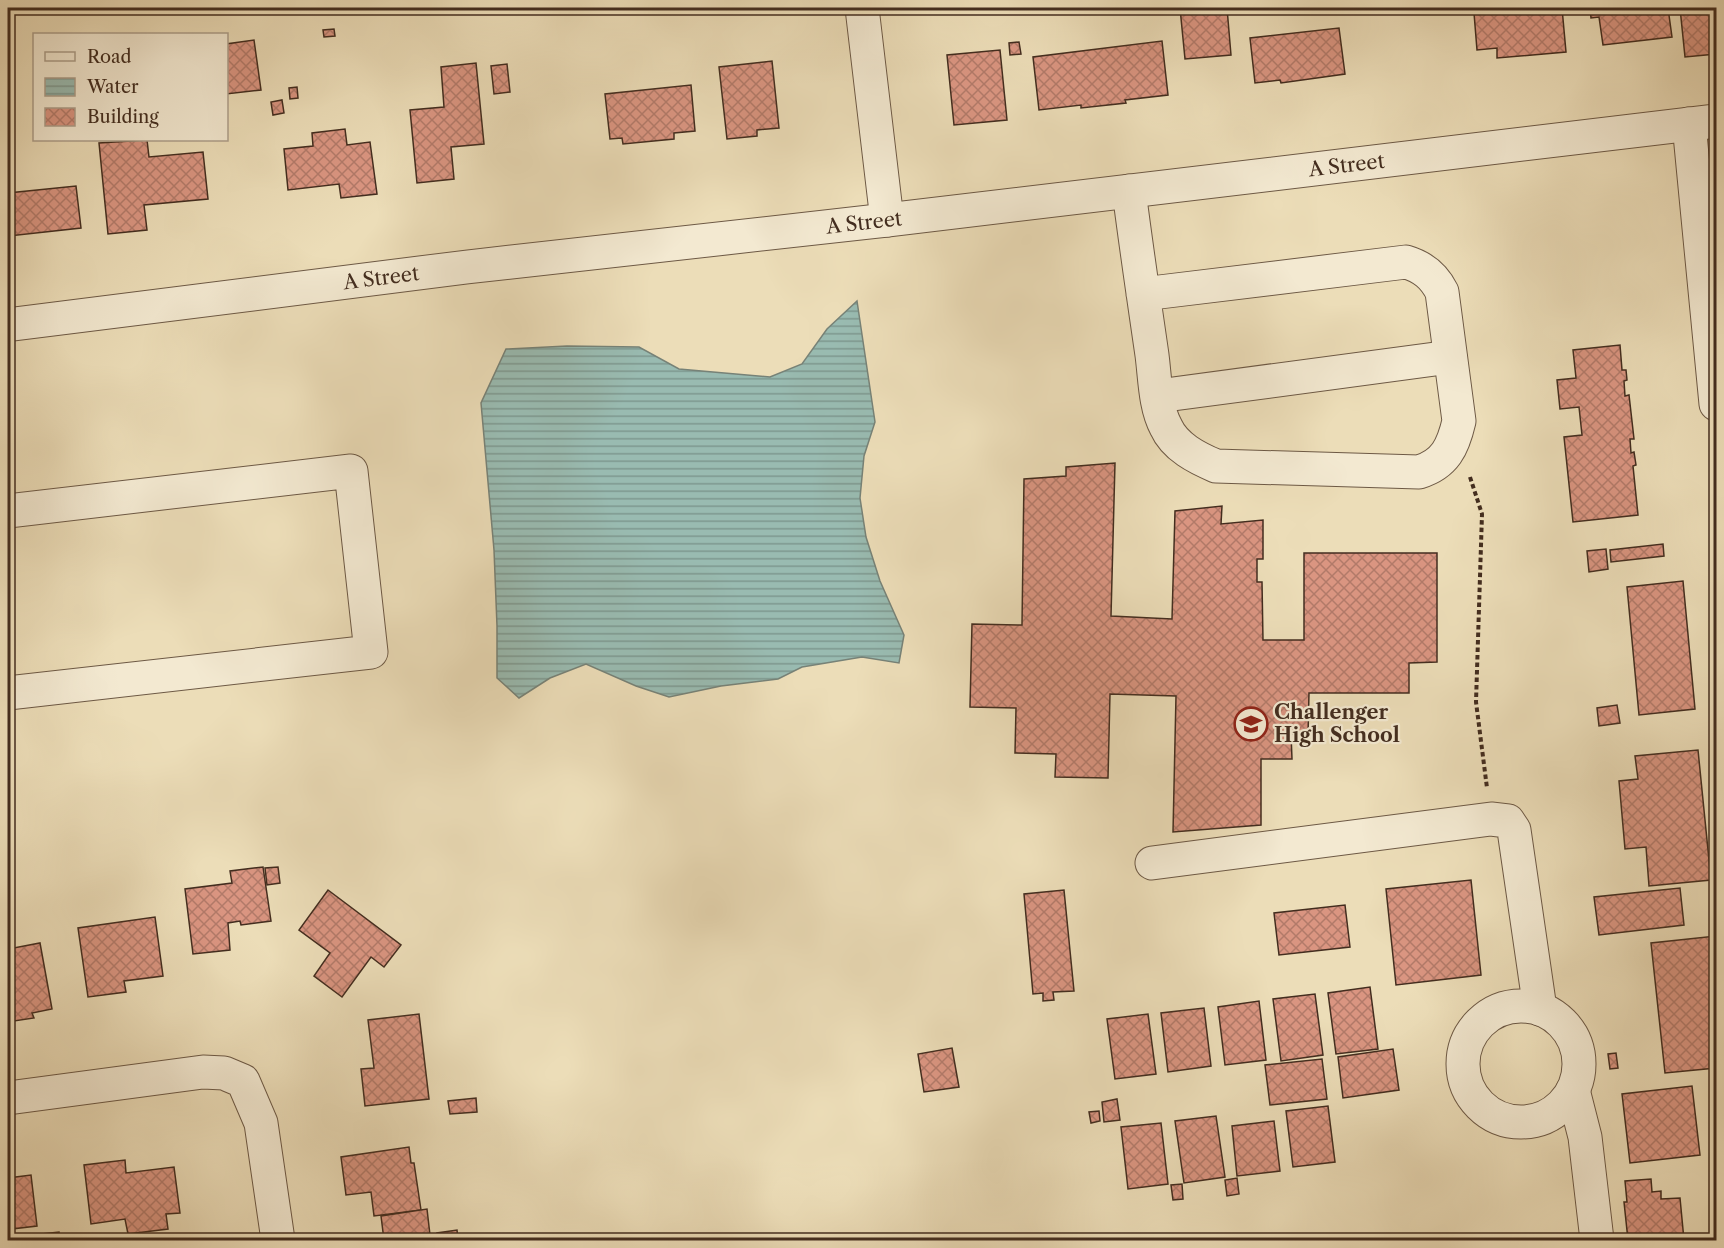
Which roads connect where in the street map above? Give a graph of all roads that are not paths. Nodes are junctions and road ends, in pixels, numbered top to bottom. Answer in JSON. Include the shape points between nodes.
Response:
{"nodes":[{"id":1,"x":862,"y":8,"type":"edge"},
{"id":2,"x":1703,"y":122,"type":"edge"},
{"id":3,"x":1129,"y":191,"type":"junction"},
{"id":4,"x":887,"y":220,"type":"junction"},
{"id":5,"x":1143,"y":294,"type":"junction"},
{"id":6,"x":14,"y":324,"type":"dead end"},
{"id":7,"x":1450,"y":357,"type":"junction"},
{"id":8,"x":1158,"y":396,"type":"junction"},
{"id":9,"x":1716,"y":404,"type":"edge"},
{"id":10,"x":8,"y":511,"type":"edge"},
{"id":11,"x":8,"y":693,"type":"edge"},
{"id":12,"x":1152,"y":863,"type":"dead end"},
{"id":13,"x":1540,"y":1010,"type":"junction"},
{"id":14,"x":1573,"y":1090,"type":"junction"},
{"id":15,"x":8,"y":1098,"type":"edge"},
{"id":16,"x":278,"y":1240,"type":"edge"},
{"id":17,"x":1598,"y":1240,"type":"edge"}],
"edges":[{"from":1,"to":4,"type":"street"},
{"from":2,"to":3,"type":"street","name":"A Street"},
{"from":2,"to":9,"type":"street"},
{"from":3,"to":4,"type":"street","name":"A Street"},
{"from":3,"to":5,"type":"street"},
{"from":4,"to":6,"type":"street","name":"A Street","via":[[467,267]]},
{"from":5,"to":7,"type":"street","via":[[1406,262],[1418,265],[1436,279],[1442,292]]},
{"from":5,"to":8,"type":"street"},
{"from":7,"to":8,"type":"street"},
{"from":7,"to":8,"type":"street","via":[[1459,422],[1456,437],[1443,459],[1419,472],[1216,466],[1178,443],[1166,428]]},
{"from":10,"to":11,"type":"street","via":[[351,471],[371,652]]},
{"from":12,"to":13,"type":"street","via":[[1491,819],[1508,820],[1514,830]]},
{"from":13,"to":14,"type":"street","via":[[1557,1019],[1570,1034],[1578,1053]]},
{"from":13,"to":14,"type":"street","via":[[1520,1006],[1483,1020],[1471,1035],[1464,1054],[1463,1072],[1469,1090],[1479,1105],[1512,1122],[1530,1122],[1547,1116]]},
{"from":14,"to":17,"type":"street","via":[[1586,1137]]},
{"from":15,"to":16,"type":"street","via":[[203,1072],[224,1073],[243,1082],[261,1123]]}]}
